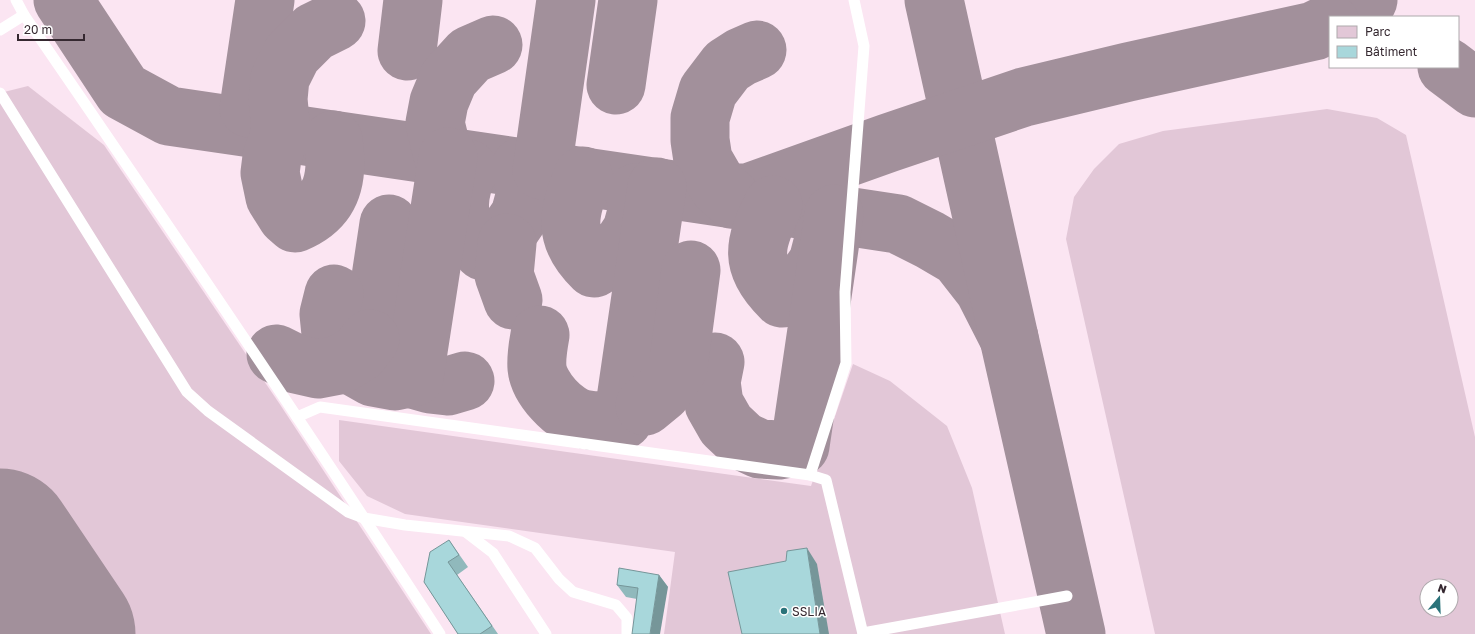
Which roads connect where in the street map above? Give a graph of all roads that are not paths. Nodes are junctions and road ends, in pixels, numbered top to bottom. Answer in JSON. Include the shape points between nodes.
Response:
{"nodes":[{"id":1,"x":16,"y":0,"type":"edge"},
{"id":2,"x":854,"y":0,"type":"edge"},
{"id":3,"x":24,"y":15,"type":"junction"},
{"id":4,"x":0,"y":30,"type":"edge"},
{"id":5,"x":0,"y":93,"type":"edge"},
{"id":6,"x":297,"y":417,"type":"junction"},
{"id":7,"x":810,"y":475,"type":"junction"},
{"id":8,"x":364,"y":518,"type":"junction"},
{"id":9,"x":467,"y":532,"type":"junction"},
{"id":10,"x":1067,"y":596,"type":"dead end"},
{"id":11,"x":440,"y":634,"type":"edge"},
{"id":12,"x":546,"y":634,"type":"edge"},
{"id":13,"x":627,"y":634,"type":"edge"},
{"id":14,"x":863,"y":634,"type":"edge"}],
"edges":[{"from":1,"to":3,"type":"lane"},
{"from":2,"to":7,"type":"lane","via":[[864,46],[845,292],[846,363]]},
{"from":3,"to":4,"type":"lane"},
{"from":3,"to":6,"type":"lane"},
{"from":5,"to":8,"type":"lane","via":[[187,392],[208,411],[279,463],[348,512]]},
{"from":6,"to":7,"type":"lane","via":[[320,407]]},
{"from":6,"to":8,"type":"lane"},
{"from":7,"to":14,"type":"lane","via":[[826,480]]},
{"from":8,"to":9,"type":"lane"},
{"from":8,"to":11,"type":"lane"},
{"from":9,"to":12,"type":"lane","via":[[493,553]]},
{"from":9,"to":13,"type":"lane","via":[[509,536],[535,548],[559,579],[573,592],[616,605],[627,618]]},
{"from":10,"to":14,"type":"lane"}]}
